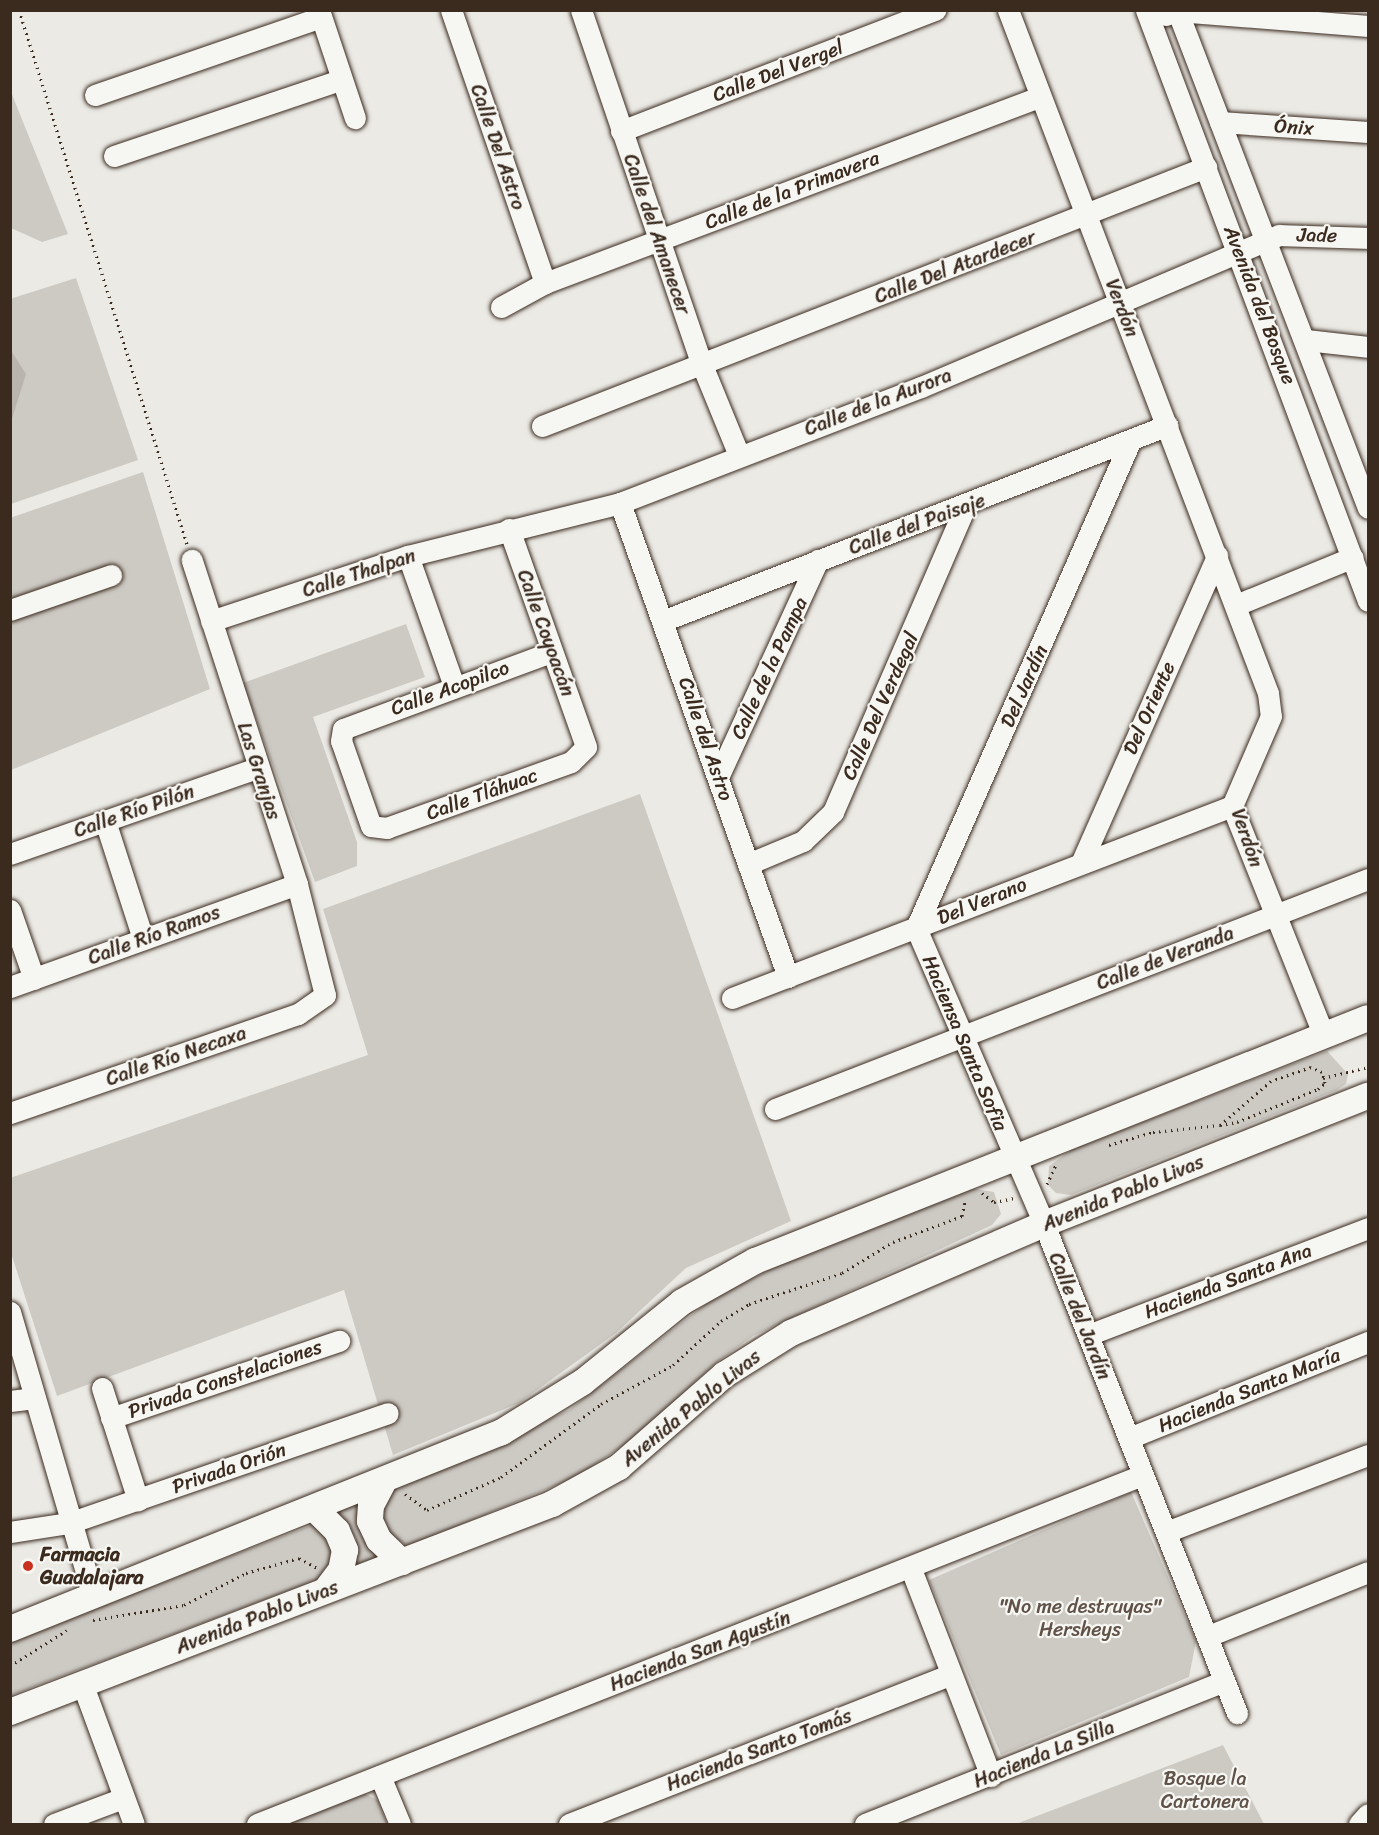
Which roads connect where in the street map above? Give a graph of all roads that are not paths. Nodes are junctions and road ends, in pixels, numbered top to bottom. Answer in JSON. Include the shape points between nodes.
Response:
{"nodes":[{"id":1,"x":452,"y":10,"type":"edge"},
{"id":2,"x":935,"y":10,"type":"edge"},
{"id":3,"x":1008,"y":10,"type":"edge"},
{"id":4,"x":581,"y":11,"type":"edge"},
{"id":5,"x":1177,"y":11,"type":"edge"},
{"id":6,"x":320,"y":14,"type":"edge"},
{"id":7,"x":1148,"y":15,"type":"edge"},
{"id":8,"x":1368,"y":26,"type":"edge"},
{"id":9,"x":340,"y":80,"type":"junction"},
{"id":10,"x":95,"y":95,"type":"dead end"},
{"id":11,"x":1039,"y":97,"type":"junction"},
{"id":12,"x":355,"y":118,"type":"dead end"},
{"id":13,"x":1220,"y":122,"type":"junction"},
{"id":14,"x":621,"y":131,"type":"junction"},
{"id":15,"x":1368,"y":132,"type":"edge"},
{"id":16,"x":114,"y":156,"type":"dead end"},
{"id":17,"x":1206,"y":166,"type":"junction"},
{"id":18,"x":1088,"y":216,"type":"junction"},
{"id":19,"x":1368,"y":238,"type":"edge"},
{"id":20,"x":659,"y":240,"type":"junction"},
{"id":21,"x":1267,"y":241,"type":"junction"},
{"id":22,"x":1242,"y":255,"type":"junction"},
{"id":23,"x":545,"y":283,"type":"junction"},
{"id":24,"x":1120,"y":304,"type":"junction"},
{"id":25,"x":501,"y":307,"type":"dead end"},
{"id":26,"x":1306,"y":340,"type":"junction"},
{"id":27,"x":1368,"y":347,"type":"edge"},
{"id":28,"x":702,"y":365,"type":"junction"},
{"id":29,"x":1168,"y":425,"type":"junction"},
{"id":30,"x":542,"y":426,"type":"dead end"},
{"id":31,"x":1129,"y":444,"type":"junction"},
{"id":32,"x":739,"y":455,"type":"junction"},
{"id":33,"x":620,"y":503,"type":"junction"},
{"id":34,"x":966,"y":505,"type":"junction"},
{"id":35,"x":1368,"y":508,"type":"edge"},
{"id":36,"x":508,"y":530,"type":"junction"},
{"id":37,"x":408,"y":556,"type":"junction"},
{"id":38,"x":1217,"y":556,"type":"junction"},
{"id":39,"x":1353,"y":557,"type":"junction"},
{"id":40,"x":192,"y":560,"type":"road end"},
{"id":41,"x":819,"y":560,"type":"junction"},
{"id":42,"x":111,"y":575,"type":"dead end"},
{"id":43,"x":1368,"y":601,"type":"edge"},
{"id":44,"x":1236,"y":604,"type":"junction"},
{"id":45,"x":10,"y":610,"type":"edge"},
{"id":46,"x":665,"y":620,"type":"junction"},
{"id":47,"x":211,"y":621,"type":"junction"},
{"id":48,"x":551,"y":652,"type":"junction"},
{"id":49,"x":454,"y":686,"type":"junction"},
{"id":50,"x":586,"y":737,"type":"joint"},
{"id":51,"x":258,"y":768,"type":"junction"},
{"id":52,"x":719,"y":775,"type":"junction"},
{"id":53,"x":1232,"y":806,"type":"junction"},
{"id":54,"x":366,"y":818,"type":"joint"},
{"id":55,"x":105,"y":821,"type":"junction"},
{"id":56,"x":10,"y":854,"type":"edge"},
{"id":57,"x":1082,"y":861,"type":"junction"},
{"id":58,"x":748,"y":864,"type":"junction"},
{"id":59,"x":1368,"y":879,"type":"edge"},
{"id":60,"x":297,"y":884,"type":"junction"},
{"id":61,"x":10,"y":910,"type":"edge"},
{"id":62,"x":1276,"y":916,"type":"junction"},
{"id":63,"x":916,"y":928,"type":"junction"},
{"id":64,"x":143,"y":939,"type":"junction"},
{"id":65,"x":788,"y":977,"type":"junction"},
{"id":66,"x":34,"y":979,"type":"junction"},
{"id":67,"x":325,"y":983,"type":"joint"},
{"id":68,"x":10,"y":987,"type":"edge"},
{"id":69,"x":732,"y":998,"type":"dead end"},
{"id":70,"x":1368,"y":1018,"type":"edge"},
{"id":71,"x":961,"y":1036,"type":"junction"},
{"id":72,"x":1324,"y":1036,"type":"junction"},
{"id":73,"x":1368,"y":1096,"type":"edge"},
{"id":74,"x":775,"y":1109,"type":"dead end"},
{"id":75,"x":10,"y":1113,"type":"edge"},
{"id":76,"x":1015,"y":1158,"type":"junction"},
{"id":77,"x":1044,"y":1224,"type":"junction"},
{"id":78,"x":1368,"y":1228,"type":"edge"},
{"id":79,"x":10,"y":1312,"type":"edge"},
{"id":80,"x":1088,"y":1335,"type":"junction"},
{"id":81,"x":339,"y":1341,"type":"dead end"},
{"id":82,"x":1368,"y":1342,"type":"edge"},
{"id":83,"x":102,"y":1388,"type":"dead end"},
{"id":84,"x":35,"y":1398,"type":"junction"},
{"id":85,"x":10,"y":1401,"type":"edge"},
{"id":86,"x":388,"y":1413,"type":"dead end"},
{"id":87,"x":111,"y":1418,"type":"junction"},
{"id":88,"x":1129,"y":1438,"type":"junction"},
{"id":89,"x":1368,"y":1455,"type":"edge"},
{"id":90,"x":1142,"y":1475,"type":"junction"},
{"id":91,"x":389,"y":1489,"type":"junction"},
{"id":92,"x":138,"y":1500,"type":"junction"},
{"id":93,"x":315,"y":1509,"type":"junction"},
{"id":94,"x":69,"y":1523,"type":"junction"},
{"id":95,"x":10,"y":1532,"type":"edge"},
{"id":96,"x":1166,"y":1532,"type":"junction"},
{"id":97,"x":402,"y":1562,"type":"junction"},
{"id":98,"x":911,"y":1569,"type":"junction"},
{"id":99,"x":1368,"y":1572,"type":"edge"},
{"id":100,"x":326,"y":1590,"type":"junction"},
{"id":101,"x":93,"y":1596,"type":"junction"},
{"id":102,"x":10,"y":1629,"type":"edge"},
{"id":103,"x":1208,"y":1635,"type":"junction"},
{"id":104,"x":949,"y":1675,"type":"junction"},
{"id":105,"x":1222,"y":1682,"type":"junction"},
{"id":106,"x":82,"y":1683,"type":"junction"},
{"id":107,"x":10,"y":1712,"type":"edge"},
{"id":108,"x":1237,"y":1713,"type":"dead end"},
{"id":109,"x":380,"y":1776,"type":"junction"},
{"id":110,"x":991,"y":1776,"type":"junction"},
{"id":111,"x":123,"y":1798,"type":"junction"},
{"id":112,"x":1368,"y":1814,"type":"edge"},
{"id":113,"x":54,"y":1824,"type":"edge"},
{"id":114,"x":134,"y":1824,"type":"edge"},
{"id":115,"x":257,"y":1824,"type":"edge"},
{"id":116,"x":400,"y":1824,"type":"edge"},
{"id":117,"x":569,"y":1824,"type":"edge"},
{"id":118,"x":865,"y":1824,"type":"edge"},
{"id":119,"x":1359,"y":1824,"type":"edge"}],
"edges":[{"from":1,"to":23,"type":"street","name":"Calle Del Astro"},
{"from":2,"to":14,"type":"street","name":"Calle Del Vergel"},
{"from":3,"to":11,"type":"street","name":"Verdón"},
{"from":4,"to":14,"type":"street","name":"Calle del Amanecer"},
{"from":5,"to":7,"type":"street"},
{"from":5,"to":8,"type":"street"},
{"from":5,"to":13,"type":"street","name":"Avenida del Bosque"},
{"from":6,"to":9,"type":"street"},
{"from":6,"to":10,"type":"street"},
{"from":7,"to":17,"type":"street","name":"Avenida del Bosque"},
{"from":9,"to":12,"type":"street"},
{"from":9,"to":16,"type":"street"},
{"from":11,"to":18,"type":"street","name":"Verdón"},
{"from":11,"to":20,"type":"street","name":"Calle de la Primavera"},
{"from":13,"to":15,"type":"street","name":"Ónix"},
{"from":13,"to":21,"type":"street","name":"Avenida del Bosque"},
{"from":14,"to":20,"type":"street","name":"Calle del Amanecer"},
{"from":17,"to":18,"type":"street","name":"Calle Del Atardecer"},
{"from":17,"to":22,"type":"street","name":"Avenida del Bosque"},
{"from":18,"to":24,"type":"street","name":"Verdón"},
{"from":18,"to":28,"type":"street","name":"Calle Del Atardecer"},
{"from":19,"to":21,"type":"street","name":"Jade","via":[[1295,233]]},
{"from":20,"to":23,"type":"street","name":"Calle de la Primavera"},
{"from":20,"to":28,"type":"street","name":"Calle del Amanecer"},
{"from":21,"to":22,"type":"street","name":"Jade"},
{"from":21,"to":26,"type":"street","name":"Avenida del Bosque"},
{"from":22,"to":24,"type":"street","name":"Calle de la Aurora"},
{"from":22,"to":39,"type":"street","name":"Avenida del Bosque"},
{"from":23,"to":25,"type":"street","name":"Calle de la Primavera"},
{"from":24,"to":29,"type":"street","name":"Verdón"},
{"from":24,"to":32,"type":"street","name":"Calle de la Aurora"},
{"from":26,"to":27,"type":"street"},
{"from":26,"to":35,"type":"street","name":"Avenida del Bosque"},
{"from":28,"to":30,"type":"street","name":"Calle Del Atardecer"},
{"from":28,"to":32,"type":"street","name":"Calle del Amanecer"},
{"from":29,"to":31,"type":"street","name":"Calle del Paisaje"},
{"from":29,"to":38,"type":"street","name":"Verdón"},
{"from":31,"to":34,"type":"street","name":"Calle del Paisaje"},
{"from":31,"to":63,"type":"street","name":"Del Jardín"},
{"from":32,"to":33,"type":"street","name":"Calle de la Aurora"},
{"from":33,"to":36,"type":"street","name":"Calle de la Aurora"},
{"from":33,"to":46,"type":"street","name":"Calle del Astro"},
{"from":34,"to":41,"type":"street","name":"Calle del Paisaje"},
{"from":34,"to":58,"type":"street","name":"Calle Del Verdegal","via":[[832,812],[803,841]]},
{"from":36,"to":37,"type":"street","name":"Calle Thalpan"},
{"from":36,"to":48,"type":"street","name":"Calle Coyoacán"},
{"from":37,"to":47,"type":"street","name":"Calle Thalpan"},
{"from":37,"to":49,"type":"street"},
{"from":38,"to":44,"type":"street","name":"Verdón"},
{"from":38,"to":57,"type":"street","name":"Del Oriente"},
{"from":39,"to":43,"type":"street","name":"Avenida del Bosque"},
{"from":39,"to":44,"type":"street"},
{"from":40,"to":47,"type":"street","name":"Las Granjas"},
{"from":41,"to":46,"type":"street","name":"Calle del Paisaje"},
{"from":41,"to":52,"type":"street","name":"Calle de la Pampa"},
{"from":42,"to":45,"type":"street"},
{"from":44,"to":53,"type":"street","name":"Verdón","via":[[1271,704]]},
{"from":46,"to":52,"type":"street","name":"Calle del Astro"},
{"from":47,"to":51,"type":"street","name":"Las Granjas"},
{"from":48,"to":49,"type":"street","name":"Calle Acopilco"},
{"from":48,"to":50,"type":"street","name":"Calle Coyoacán"},
{"from":49,"to":54,"type":"street","name":"Calle Acopilco","via":[[350,726],[341,741]]},
{"from":50,"to":54,"type":"street","name":"Calle Tláhuac","via":[[582,756],[571,762],[387,828],[377,829]]},
{"from":51,"to":55,"type":"street","name":"Calle Río Pilón"},
{"from":51,"to":60,"type":"street","name":"Las Granjas"},
{"from":52,"to":58,"type":"street","name":"Calle del Astro"},
{"from":53,"to":57,"type":"street","name":"Del Verano"},
{"from":53,"to":62,"type":"street","name":"Verdón"},
{"from":55,"to":56,"type":"street","name":"Calle Río Pilón"},
{"from":55,"to":64,"type":"street"},
{"from":57,"to":63,"type":"street","name":"Del Verano"},
{"from":58,"to":65,"type":"street","name":"Calle del Astro"},
{"from":59,"to":62,"type":"street","name":"Calle de Veranda"},
{"from":60,"to":64,"type":"street","name":"Calle Río Ramos"},
{"from":60,"to":67,"type":"street","name":"Las Granjas"},
{"from":61,"to":66,"type":"street"},
{"from":62,"to":71,"type":"street","name":"Calle de Veranda"},
{"from":62,"to":72,"type":"street","name":"Verdón"},
{"from":63,"to":65,"type":"street","name":"Del Verano"},
{"from":63,"to":71,"type":"street","name":"Haciensa Santa Sofia"},
{"from":64,"to":66,"type":"street","name":"Calle Río Ramos"},
{"from":65,"to":69,"type":"street","name":"Del Verano"},
{"from":66,"to":68,"type":"street","name":"Calle Río Ramos"},
{"from":67,"to":75,"type":"street","name":"Calle Río Necaxa","via":[[318,1005],[297,1014]]},
{"from":70,"to":72,"type":"main road"},
{"from":71,"to":74,"type":"street","name":"Calle de Veranda"},
{"from":71,"to":76,"type":"street","name":"Haciensa Santa Sofia"},
{"from":72,"to":76,"type":"main road"},
{"from":73,"to":77,"type":"main road","name":"Avenida Pablo Livas"},
{"from":76,"to":77,"type":"street","name":"Calle del Jardín"},
{"from":76,"to":91,"type":"main road","via":[[725,1275],[528,1418]]},
{"from":77,"to":80,"type":"street","name":"Calle del Jardín"},
{"from":77,"to":97,"type":"main road","name":"Avenida Pablo Livas","via":[[791,1333],[723,1375],[647,1446],[599,1480],[522,1517]]},
{"from":78,"to":80,"type":"street","name":"Hacienda Santa Ana"},
{"from":79,"to":84,"type":"street"},
{"from":80,"to":88,"type":"street","name":"Calle del Jardín"},
{"from":81,"to":87,"type":"street","name":"Privada Constelaciones"},
{"from":82,"to":88,"type":"street","name":"Hacienda Santa María"},
{"from":83,"to":87,"type":"street"},
{"from":84,"to":85,"type":"street"},
{"from":84,"to":94,"type":"street"},
{"from":86,"to":92,"type":"street","name":"Privada Orión"},
{"from":87,"to":92,"type":"street"},
{"from":88,"to":90,"type":"street","name":"Calle del Jardín"},
{"from":89,"to":96,"type":"street"},
{"from":90,"to":96,"type":"street","name":"Calle del Jardín"},
{"from":90,"to":98,"type":"street","name":"Hacienda San Agustín"},
{"from":91,"to":93,"type":"main road"},
{"from":91,"to":97,"type":"main road","via":[[371,1505],[370,1521],[379,1540]]},
{"from":92,"to":94,"type":"street","name":"Privada Orión"},
{"from":93,"to":100,"type":"main road","via":[[337,1531],[345,1550],[341,1570]]},
{"from":93,"to":101,"type":"main road"},
{"from":94,"to":95,"type":"street","name":"Privada Orión"},
{"from":94,"to":101,"type":"street"},
{"from":96,"to":103,"type":"street","name":"Calle del Jardín"},
{"from":97,"to":100,"type":"main road","name":"Avenida Pablo Livas"},
{"from":98,"to":104,"type":"street"},
{"from":98,"to":109,"type":"street","name":"Hacienda San Agustín"},
{"from":99,"to":103,"type":"street"},
{"from":100,"to":106,"type":"main road","name":"Avenida Pablo Livas"},
{"from":101,"to":102,"type":"main road"},
{"from":103,"to":105,"type":"street","name":"Calle del Jardín"},
{"from":104,"to":110,"type":"street"},
{"from":104,"to":117,"type":"street","name":"Hacienda Santo Tomás"},
{"from":105,"to":108,"type":"street","name":"Calle del Jardín"},
{"from":105,"to":110,"type":"street","name":"Hacienda La Silla"},
{"from":106,"to":107,"type":"main road","name":"Avenida Pablo Livas"},
{"from":106,"to":111,"type":"street"},
{"from":109,"to":115,"type":"street","name":"Hacienda San Agustín"},
{"from":109,"to":116,"type":"street"},
{"from":110,"to":118,"type":"street","name":"Hacienda La Silla"},
{"from":111,"to":113,"type":"street"},
{"from":111,"to":114,"type":"street"},
{"from":112,"to":119,"type":"street"}]}
